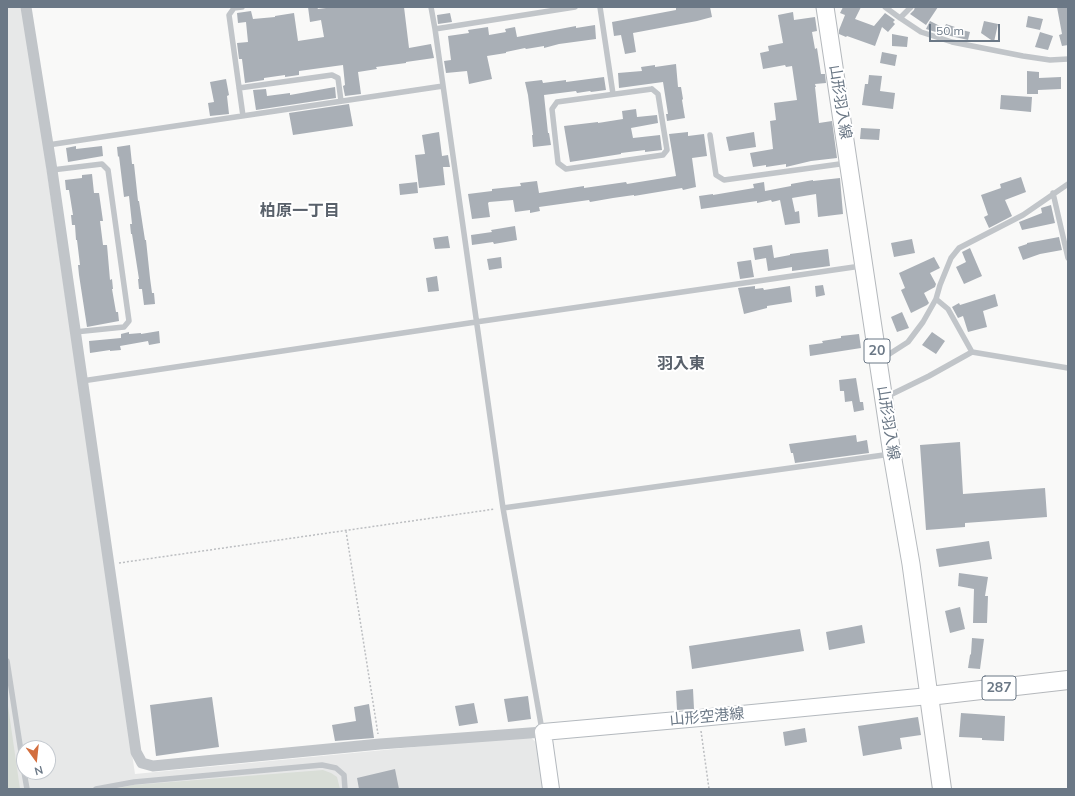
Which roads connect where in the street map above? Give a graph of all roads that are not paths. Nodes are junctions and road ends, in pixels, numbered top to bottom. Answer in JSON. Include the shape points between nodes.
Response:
{"nodes":[{"id":1,"x":26,"y":7,"type":"edge"},
{"id":2,"x":242,"y":7,"type":"edge"},
{"id":3,"x":431,"y":7,"type":"edge"},
{"id":4,"x":575,"y":7,"type":"edge"},
{"id":5,"x":600,"y":7,"type":"edge"},
{"id":6,"x":825,"y":7,"type":"edge"},
{"id":7,"x":885,"y":7,"type":"edge"},
{"id":8,"x":911,"y":7,"type":"edge"},
{"id":9,"x":900,"y":18,"type":"junction"},
{"id":10,"x":435,"y":29,"type":"junction"},
{"id":11,"x":1068,"y":59,"type":"edge"},
{"id":12,"x":443,"y":86,"type":"junction"},
{"id":13,"x":239,"y":88,"type":"junction"},
{"id":14,"x":613,"y":94,"type":"junction"},
{"id":15,"x":341,"y":101,"type":"junction"},
{"id":16,"x":243,"y":116,"type":"junction"},
{"id":17,"x":710,"y":134,"type":"dead end"},
{"id":18,"x":48,"y":145,"type":"junction"},
{"id":19,"x":849,"y":162,"type":"junction"},
{"id":20,"x":52,"y":170,"type":"junction"},
{"id":21,"x":1068,"y":184,"type":"edge"},
{"id":22,"x":1053,"y":193,"type":"junction"},
{"id":23,"x":1068,"y":258,"type":"edge"},
{"id":24,"x":865,"y":266,"type":"junction"},
{"id":25,"x":936,"y":298,"type":"junction"},
{"id":26,"x":476,"y":322,"type":"junction"},
{"id":27,"x":75,"y":332,"type":"junction"},
{"id":28,"x":972,"y":352,"type":"junction"},
{"id":29,"x":878,"y":361,"type":"junction"},
{"id":30,"x":1068,"y":368,"type":"edge"},
{"id":31,"x":82,"y":382,"type":"junction"},
{"id":32,"x":884,"y":398,"type":"junction"},
{"id":33,"x":892,"y":454,"type":"junction"},
{"id":34,"x":503,"y":508,"type":"junction"},
{"id":35,"x":7,"y":661,"type":"edge"},
{"id":36,"x":1068,"y":680,"type":"edge"},
{"id":37,"x":929,"y":696,"type":"junction"},
{"id":38,"x":543,"y":732,"type":"junction"},
{"id":39,"x":19,"y":740,"type":"edge"},
{"id":40,"x":96,"y":789,"type":"edge"},
{"id":41,"x":345,"y":789,"type":"edge"},
{"id":42,"x":551,"y":789,"type":"edge"},
{"id":43,"x":942,"y":789,"type":"edge"}],
"edges":[{"from":1,"to":18,"type":"street"},
{"from":2,"to":13,"type":"lane","via":[[234,8],[229,15]]},
{"from":3,"to":10,"type":"lane"},
{"from":4,"to":10,"type":"lane"},
{"from":5,"to":14,"type":"lane"},
{"from":6,"to":19,"type":"main road","name":"山形羽入線","number":"20"},
{"from":7,"to":9,"type":"lane"},
{"from":8,"to":9,"type":"lane"},
{"from":9,"to":11,"type":"lane","via":[[921,32],[952,42],[1022,56],[1050,60]]},
{"from":10,"to":12,"type":"lane"},
{"from":12,"to":15,"type":"lane"},
{"from":12,"to":26,"type":"lane"},
{"from":13,"to":15,"type":"lane","via":[[332,75],[338,78]]},
{"from":13,"to":16,"type":"lane"},
{"from":14,"to":14,"type":"lane","via":[[557,102],[552,109],[558,163],[566,169],[663,155],[667,150],[658,94],[652,89]]},
{"from":15,"to":16,"type":"lane"},
{"from":16,"to":18,"type":"lane"},
{"from":17,"to":19,"type":"lane","via":[[716,175],[724,180]]},
{"from":18,"to":20,"type":"street"},
{"from":19,"to":24,"type":"main road","name":"山形羽入線","number":"20"},
{"from":20,"to":27,"type":"street"},
{"from":20,"to":27,"type":"lane","via":[[102,164],[108,170],[109,177],[129,321],[124,326]]},
{"from":21,"to":22,"type":"lane"},
{"from":22,"to":23,"type":"lane"},
{"from":22,"to":25,"type":"lane","via":[[1023,215],[959,248],[951,258]]},
{"from":24,"to":26,"type":"lane"},
{"from":24,"to":29,"type":"main road","name":"山形羽入線","number":"20"},
{"from":25,"to":28,"type":"lane","via":[[948,309]]},
{"from":25,"to":29,"type":"lane","via":[[908,342]]},
{"from":26,"to":31,"type":"lane"},
{"from":26,"to":34,"type":"lane"},
{"from":27,"to":31,"type":"street"},
{"from":28,"to":30,"type":"lane"},
{"from":28,"to":32,"type":"lane"},
{"from":29,"to":32,"type":"main road","name":"山形羽入線","number":"20"},
{"from":31,"to":38,"type":"street","via":[[136,752],[142,763],[153,766],[380,744]]},
{"from":32,"to":33,"type":"main road","name":"山形羽入線","number":"20"},
{"from":33,"to":34,"type":"lane"},
{"from":33,"to":37,"type":"main road","name":"山形羽入線","number":"20","via":[[911,564]]},
{"from":34,"to":38,"type":"lane"},
{"from":35,"to":39,"type":"lane"},
{"from":36,"to":37,"type":"highway","number":"287"},
{"from":37,"to":38,"type":"main road","name":"山形空港線"},
{"from":37,"to":43,"type":"highway"},
{"from":38,"to":42,"type":"main road"},
{"from":40,"to":41,"type":"lane","via":[[134,782],[322,765],[336,768],[344,775]]}]}
